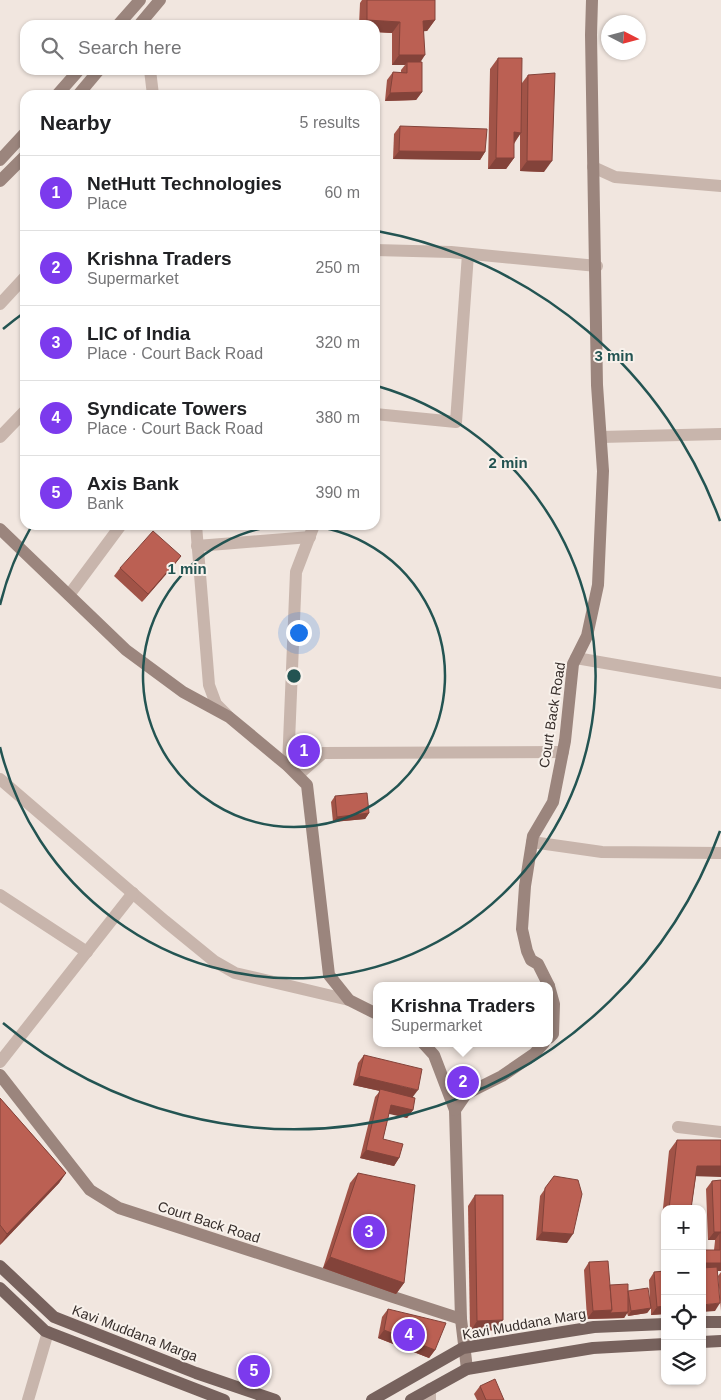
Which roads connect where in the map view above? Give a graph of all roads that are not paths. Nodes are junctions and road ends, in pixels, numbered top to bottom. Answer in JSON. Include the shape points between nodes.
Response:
{"nodes":[{"id":1,"x":160,"y":0,"type":"edge"},
{"id":2,"x":592,"y":0,"type":"edge"},
{"id":3,"x":137,"y":3,"type":"edge"},
{"id":4,"x":122,"y":20,"type":"edge"},
{"id":5,"x":142,"y":20,"type":"edge"},
{"id":6,"x":145,"y":20,"type":"edge"},
{"id":7,"x":75,"y":75,"type":"edge"},
{"id":8,"x":95,"y":75,"type":"edge"},
{"id":9,"x":151,"y":75,"type":"edge"},
{"id":10,"x":61,"y":90,"type":"edge"},
{"id":11,"x":82,"y":90,"type":"edge"},
{"id":12,"x":152,"y":90,"type":"edge"},
{"id":13,"x":20,"y":138,"type":"edge"},
{"id":14,"x":0,"y":160,"type":"edge"},
{"id":15,"x":20,"y":161,"type":"edge"},
{"id":16,"x":593,"y":167,"type":"junction"},
{"id":17,"x":0,"y":181,"type":"edge"},
{"id":18,"x":721,"y":186,"type":"edge"},
{"id":19,"x":380,"y":250,"type":"edge"},
{"id":20,"x":468,"y":254,"type":"junction"},
{"id":21,"x":596,"y":266,"type":"junction"},
{"id":22,"x":20,"y":282,"type":"edge"},
{"id":23,"x":0,"y":304,"type":"edge"},
{"id":24,"x":380,"y":414,"type":"edge"},
{"id":25,"x":20,"y":416,"type":"edge"},
{"id":26,"x":721,"y":434,"type":"edge"},
{"id":27,"x":0,"y":437,"type":"edge"},
{"id":28,"x":601,"y":437,"type":"junction"},
{"id":29,"x":0,"y":528,"type":"edge"},
{"id":30,"x":116,"y":530,"type":"edge"},
{"id":31,"x":196,"y":530,"type":"edge"},
{"id":32,"x":312,"y":531,"type":"edge"},
{"id":33,"x":197,"y":546,"type":"junction"},
{"id":34,"x":69,"y":595,"type":"junction"},
{"id":35,"x":576,"y":658,"type":"junction"},
{"id":36,"x":721,"y":683,"type":"edge"},
{"id":37,"x":229,"y":717,"type":"junction"},
{"id":38,"x":563,"y":752,"type":"junction"},
{"id":39,"x":288,"y":766,"type":"junction"},
{"id":40,"x":298,"y":775,"type":"junction"},
{"id":41,"x":0,"y":779,"type":"edge"},
{"id":42,"x":532,"y":842,"type":"junction"},
{"id":43,"x":721,"y":853,"type":"edge"},
{"id":44,"x":133,"y":893,"type":"junction"},
{"id":45,"x":0,"y":895,"type":"edge"},
{"id":46,"x":86,"y":952,"type":"junction"},
{"id":47,"x":547,"y":982,"type":"edge"},
{"id":48,"x":349,"y":1000,"type":"junction"},
{"id":49,"x":553,"y":1000,"type":"edge"},
{"id":50,"x":373,"y":1012,"type":"edge"},
{"id":51,"x":553,"y":1034,"type":"edge"},
{"id":52,"x":427,"y":1047,"type":"edge"},
{"id":53,"x":540,"y":1047,"type":"edge"},
{"id":54,"x":0,"y":1062,"type":"edge"},
{"id":55,"x":0,"y":1075,"type":"edge"},
{"id":56,"x":455,"y":1110,"type":"junction"},
{"id":57,"x":678,"y":1127,"type":"dead end"},
{"id":58,"x":721,"y":1132,"type":"edge"},
{"id":59,"x":0,"y":1266,"type":"edge"},
{"id":60,"x":0,"y":1288,"type":"edge"},
{"id":61,"x":461,"y":1319,"type":"junction"},
{"id":62,"x":706,"y":1322,"type":"edge"},
{"id":63,"x":721,"y":1322,"type":"edge"},
{"id":64,"x":661,"y":1324,"type":"edge"},
{"id":65,"x":48,"y":1332,"type":"junction"},
{"id":66,"x":721,"y":1341,"type":"edge"},
{"id":67,"x":706,"y":1342,"type":"edge"},
{"id":68,"x":661,"y":1344,"type":"edge"},
{"id":69,"x":463,"y":1348,"type":"junction"},
{"id":70,"x":467,"y":1369,"type":"junction"},
{"id":71,"x":197,"y":1395,"type":"edge"},
{"id":72,"x":430,"y":1395,"type":"edge"},
{"id":73,"x":28,"y":1400,"type":"edge"},
{"id":74,"x":224,"y":1400,"type":"edge"},
{"id":75,"x":275,"y":1400,"type":"edge"},
{"id":76,"x":372,"y":1400,"type":"edge"},
{"id":77,"x":411,"y":1400,"type":"edge"}],
"edges":[{"from":1,"to":6,"type":"street"},
{"from":2,"to":16,"type":"street","name":"Court Back Road"},
{"from":3,"to":4,"type":"street"},
{"from":3,"to":5,"type":"street"},
{"from":7,"to":10,"type":"street"},
{"from":8,"to":11,"type":"street"},
{"from":9,"to":12,"type":"street"},
{"from":13,"to":14,"type":"street"},
{"from":15,"to":17,"type":"street"},
{"from":16,"to":18,"type":"street","via":[[615,177]]},
{"from":16,"to":21,"type":"street","name":"Court Back Road"},
{"from":19,"to":20,"type":"street"},
{"from":20,"to":21,"type":"street"},
{"from":20,"to":24,"type":"street","via":[[456,422]]},
{"from":21,"to":28,"type":"street","name":"Court Back Road"},
{"from":22,"to":23,"type":"street"},
{"from":25,"to":27,"type":"street"},
{"from":26,"to":28,"type":"street"},
{"from":28,"to":35,"type":"street","name":"Court Back Road","via":[[603,471],[598,585],[587,636]]},
{"from":29,"to":34,"type":"street"},
{"from":30,"to":34,"type":"street"},
{"from":31,"to":33,"type":"street"},
{"from":32,"to":33,"type":"street"},
{"from":32,"to":39,"type":"street","via":[[296,572]]},
{"from":33,"to":37,"type":"street","via":[[209,685],[216,704]]},
{"from":34,"to":37,"type":"street","via":[[126,650],[183,692]]},
{"from":35,"to":36,"type":"street"},
{"from":35,"to":38,"type":"street","name":"Court Back Road"},
{"from":37,"to":39,"type":"street"},
{"from":38,"to":40,"type":"street","via":[[323,753]]},
{"from":38,"to":42,"type":"street","name":"Court Back Road","via":[[553,802]]},
{"from":39,"to":40,"type":"street"},
{"from":40,"to":48,"type":"street","via":[[307,785],[329,975]]},
{"from":41,"to":44,"type":"street"},
{"from":42,"to":43,"type":"street","via":[[602,852]]},
{"from":42,"to":47,"type":"street","name":"Court Back Road","via":[[522,929],[527,952]]},
{"from":44,"to":46,"type":"street"},
{"from":44,"to":48,"type":"street","via":[[214,961],[235,973]]},
{"from":45,"to":46,"type":"street"},
{"from":46,"to":54,"type":"street"},
{"from":48,"to":50,"type":"street"},
{"from":49,"to":51,"type":"street","name":"Court Back Road"},
{"from":52,"to":56,"type":"street","via":[[434,1055]]},
{"from":53,"to":56,"type":"street","via":[[502,1076],[466,1094]]},
{"from":55,"to":61,"type":"street","name":"Court Back Road","via":[[90,1190],[119,1208]]},
{"from":56,"to":61,"type":"street"},
{"from":57,"to":58,"type":"street"},
{"from":59,"to":75,"type":"main road","name":"Kavi Muddana Marga","via":[[54,1317]]},
{"from":60,"to":65,"type":"main road"},
{"from":61,"to":69,"type":"street"},
{"from":62,"to":63,"type":"main road"},
{"from":64,"to":69,"type":"main road","name":"Kavi Muddana Marg","via":[[594,1327]]},
{"from":65,"to":71,"type":"main road"},
{"from":65,"to":73,"type":"street"},
{"from":66,"to":67,"type":"main road"},
{"from":68,"to":70,"type":"main road","via":[[593,1348]]},
{"from":69,"to":70,"type":"street"},
{"from":69,"to":76,"type":"main road","name":"Kavi Muddana Marg"},
{"from":70,"to":72,"type":"main road"},
{"from":71,"to":74,"type":"main road"},
{"from":72,"to":77,"type":"main road"}]}
